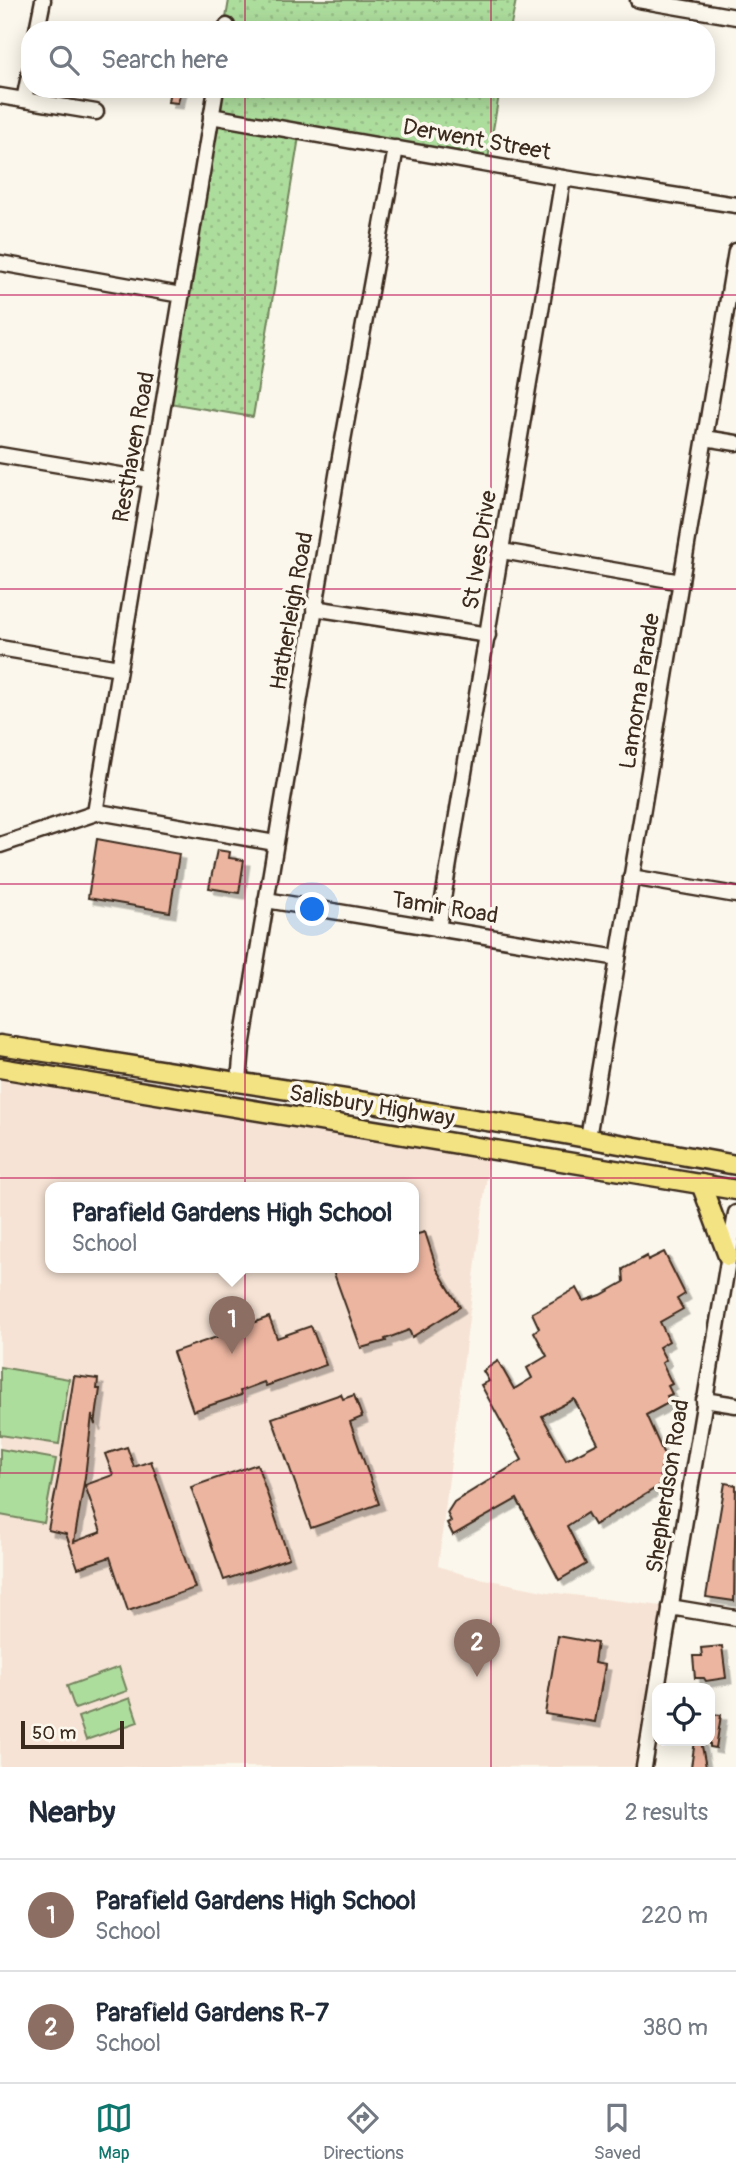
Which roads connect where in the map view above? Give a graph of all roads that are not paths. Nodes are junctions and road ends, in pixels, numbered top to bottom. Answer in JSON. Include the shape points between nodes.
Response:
{"nodes":[{"id":1,"x":43,"y":0,"type":"edge"},
{"id":2,"x":638,"y":0,"type":"edge"},
{"id":3,"x":736,"y":17,"type":"edge"},
{"id":4,"x":39,"y":21,"type":"edge"},
{"id":5,"x":0,"y":96,"type":"edge"},
{"id":6,"x":214,"y":98,"type":"edge"},
{"id":7,"x":24,"y":100,"type":"joint"},
{"id":8,"x":96,"y":112,"type":"dead end"},
{"id":9,"x":211,"y":116,"type":"junction"},
{"id":10,"x":396,"y":148,"type":"junction"},
{"id":11,"x":563,"y":178,"type":"junction"},
{"id":12,"x":736,"y":205,"type":"edge"},
{"id":13,"x":736,"y":251,"type":"edge"},
{"id":14,"x":0,"y":263,"type":"edge"},
{"id":15,"x":181,"y":295,"type":"junction"},
{"id":16,"x":705,"y":438,"type":"junction"},
{"id":17,"x":736,"y":443,"type":"edge"},
{"id":18,"x":0,"y":455,"type":"edge"},
{"id":19,"x":150,"y":480,"type":"junction"},
{"id":20,"x":502,"y":551,"type":"junction"},
{"id":21,"x":681,"y":582,"type":"junction"},
{"id":22,"x":314,"y":608,"type":"junction"},
{"id":23,"x":488,"y":635,"type":"junction"},
{"id":24,"x":0,"y":648,"type":"edge"},
{"id":25,"x":119,"y":668,"type":"junction"},
{"id":26,"x":95,"y":813,"type":"junction"},
{"id":27,"x":275,"y":843,"type":"junction"},
{"id":28,"x":0,"y":845,"type":"edge"},
{"id":29,"x":631,"y":877,"type":"junction"},
{"id":30,"x":736,"y":895,"type":"edge"},
{"id":31,"x":265,"y":900,"type":"junction"},
{"id":32,"x":438,"y":929,"type":"junction"},
{"id":33,"x":618,"y":958,"type":"junction"},
{"id":34,"x":0,"y":1045,"type":"edge"},
{"id":35,"x":0,"y":1068,"type":"edge"},
{"id":36,"x":239,"y":1082,"type":"junction"},
{"id":37,"x":235,"y":1108,"type":"junction"},
{"id":38,"x":588,"y":1138,"type":"junction"},
{"id":39,"x":736,"y":1165,"type":"edge"},
{"id":40,"x":701,"y":1184,"type":"junction"},
{"id":41,"x":736,"y":1190,"type":"edge"},
{"id":42,"x":736,"y":1213,"type":"edge"},
{"id":43,"x":728,"y":1256,"type":"junction"},
{"id":44,"x":704,"y":1400,"type":"junction"},
{"id":45,"x":736,"y":1405,"type":"edge"},
{"id":46,"x":670,"y":1607,"type":"junction"},
{"id":47,"x":736,"y":1618,"type":"edge"},
{"id":48,"x":644,"y":1767,"type":"edge"}],
"edges":[{"from":1,"to":4,"type":"street"},
{"from":2,"to":3,"type":"street"},
{"from":5,"to":7,"type":"street"},
{"from":6,"to":9,"type":"street","name":"Resthaven Road"},
{"from":7,"to":8,"type":"street"},
{"from":9,"to":10,"type":"street","name":"Derwent Street"},
{"from":9,"to":15,"type":"street","name":"Resthaven Road"},
{"from":10,"to":11,"type":"street","name":"Derwent Street"},
{"from":10,"to":22,"type":"street","name":"Hatherleigh Road"},
{"from":11,"to":12,"type":"street","name":"Derwent Street"},
{"from":11,"to":20,"type":"street","name":"St Ives Drive"},
{"from":13,"to":16,"type":"street","name":"Lamorna Parade"},
{"from":14,"to":15,"type":"street"},
{"from":15,"to":19,"type":"street","name":"Resthaven Road"},
{"from":16,"to":17,"type":"street"},
{"from":16,"to":21,"type":"street","name":"Lamorna Parade"},
{"from":18,"to":19,"type":"street"},
{"from":19,"to":25,"type":"street","name":"Resthaven Road"},
{"from":20,"to":21,"type":"street"},
{"from":20,"to":23,"type":"street","name":"St Ives Drive"},
{"from":21,"to":29,"type":"street","name":"Lamorna Parade"},
{"from":22,"to":23,"type":"street"},
{"from":22,"to":27,"type":"street","name":"Hatherleigh Road"},
{"from":23,"to":32,"type":"street","name":"St Ives Drive"},
{"from":24,"to":25,"type":"street"},
{"from":25,"to":26,"type":"street","name":"Resthaven Road"},
{"from":26,"to":27,"type":"street"},
{"from":26,"to":28,"type":"street"},
{"from":27,"to":31,"type":"street","name":"Hatherleigh Road"},
{"from":29,"to":30,"type":"street"},
{"from":29,"to":33,"type":"street","name":"Lamorna Parade"},
{"from":31,"to":32,"type":"street","name":"Tamir Road"},
{"from":31,"to":36,"type":"street","name":"Hatherleigh Road"},
{"from":32,"to":33,"type":"street","name":"Tamir Road"},
{"from":33,"to":38,"type":"street","name":"Lamorna Parade"},
{"from":34,"to":36,"type":"main road","name":"Salisbury Highway"},
{"from":35,"to":37,"type":"main road","name":"Salisbury Highway"},
{"from":36,"to":37,"type":"main road"},
{"from":36,"to":38,"type":"main road","name":"Salisbury Highway"},
{"from":37,"to":40,"type":"main road","name":"Salisbury Highway"},
{"from":38,"to":39,"type":"main road","name":"Salisbury Highway"},
{"from":40,"to":41,"type":"main road","name":"Salisbury Highway"},
{"from":40,"to":43,"type":"main road"},
{"from":42,"to":43,"type":"street","name":"Shepherdson Road"},
{"from":43,"to":44,"type":"street","name":"Shepherdson Road"},
{"from":44,"to":45,"type":"street"},
{"from":44,"to":46,"type":"street","name":"Shepherdson Road"},
{"from":46,"to":47,"type":"street"},
{"from":46,"to":48,"type":"street","name":"Shepherdson Road"}]}
